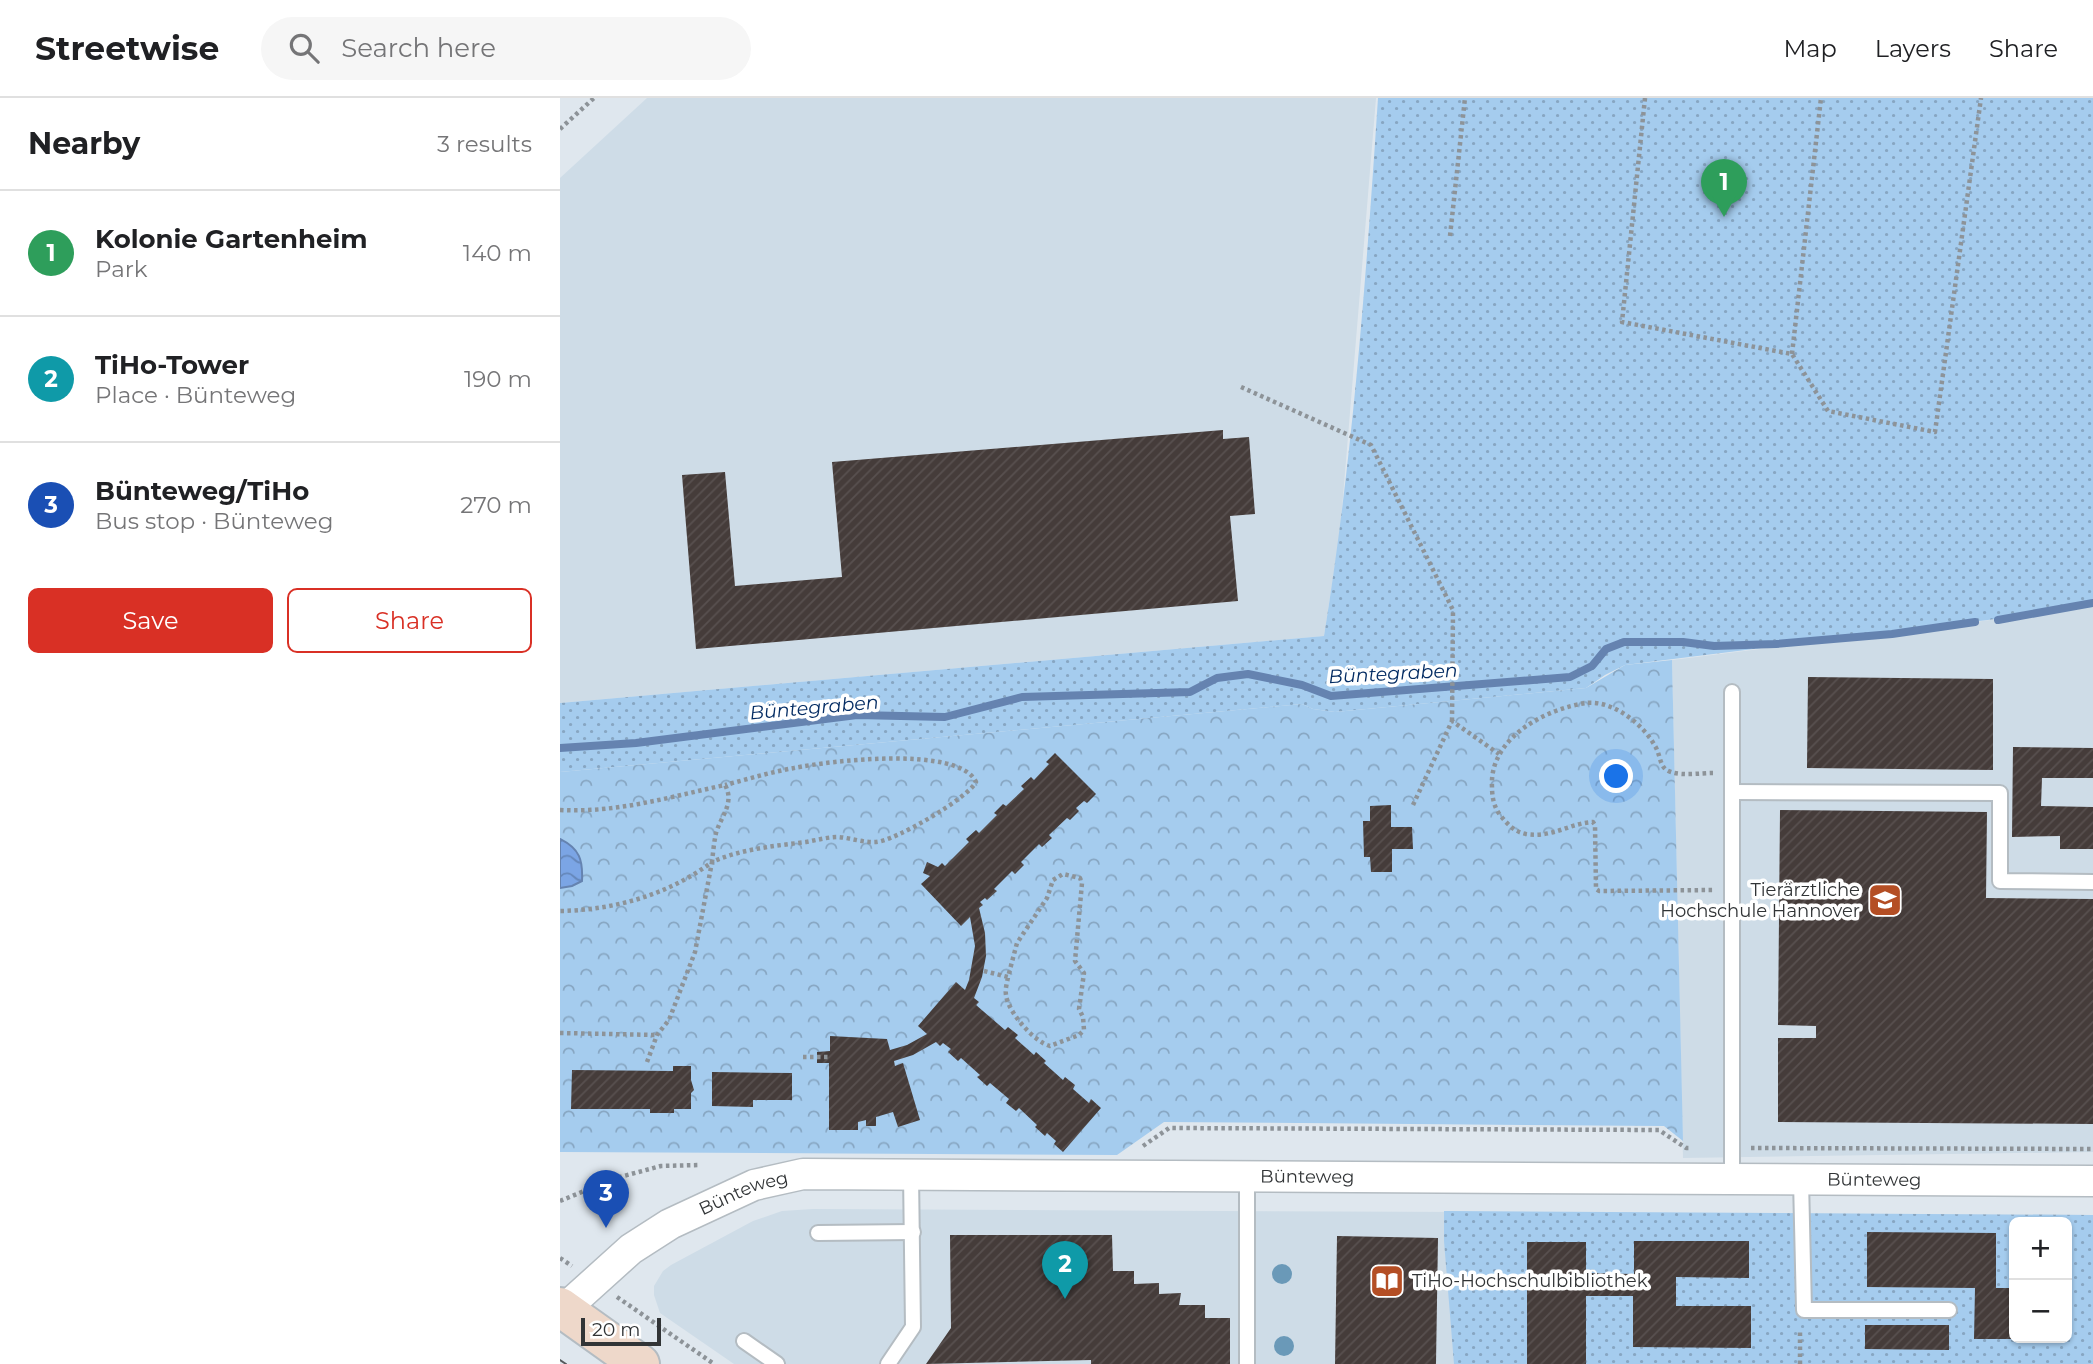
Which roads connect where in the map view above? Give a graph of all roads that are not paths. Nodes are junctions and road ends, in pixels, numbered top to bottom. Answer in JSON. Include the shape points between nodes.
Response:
{"nodes":[{"id":1,"x":1732,"y":692,"type":"dead end"},
{"id":2,"x":1732,"y":792,"type":"junction"},
{"id":3,"x":2093,"y":882,"type":"edge"},
{"id":4,"x":911,"y":1174,"type":"junction"},
{"id":5,"x":1247,"y":1178,"type":"junction"},
{"id":6,"x":1732,"y":1178,"type":"junction"},
{"id":7,"x":1801,"y":1180,"type":"junction"},
{"id":8,"x":2093,"y":1181,"type":"edge"},
{"id":9,"x":912,"y":1232,"type":"junction"},
{"id":10,"x":818,"y":1233,"type":"dead end"},
{"id":11,"x":561,"y":1310,"type":"edge"},
{"id":12,"x":1949,"y":1310,"type":"dead end"},
{"id":13,"x":744,"y":1341,"type":"dead end"},
{"id":14,"x":640,"y":1364,"type":"edge"},
{"id":15,"x":778,"y":1364,"type":"edge"},
{"id":16,"x":888,"y":1364,"type":"edge"},
{"id":17,"x":1247,"y":1364,"type":"edge"}],
"edges":[{"from":1,"to":2,"type":"lane"},
{"from":2,"to":3,"type":"lane","via":[[2000,793],[2000,881]]},
{"from":2,"to":6,"type":"lane"},
{"from":4,"to":5,"type":"street","name":"Bünteweg"},
{"from":4,"to":9,"type":"lane"},
{"from":4,"to":11,"type":"street","name":"Bünteweg","via":[[803,1174],[754,1185],[670,1224],[631,1249]]},
{"from":5,"to":6,"type":"street","name":"Bünteweg"},
{"from":5,"to":17,"type":"lane"},
{"from":6,"to":7,"type":"street","name":"Bünteweg"},
{"from":7,"to":8,"type":"street","name":"Bünteweg"},
{"from":7,"to":12,"type":"lane","via":[[1804,1310]]},
{"from":9,"to":10,"type":"lane"},
{"from":9,"to":16,"type":"lane","via":[[913,1327]]},
{"from":11,"to":14,"type":"main road"},
{"from":13,"to":15,"type":"lane"}]}
